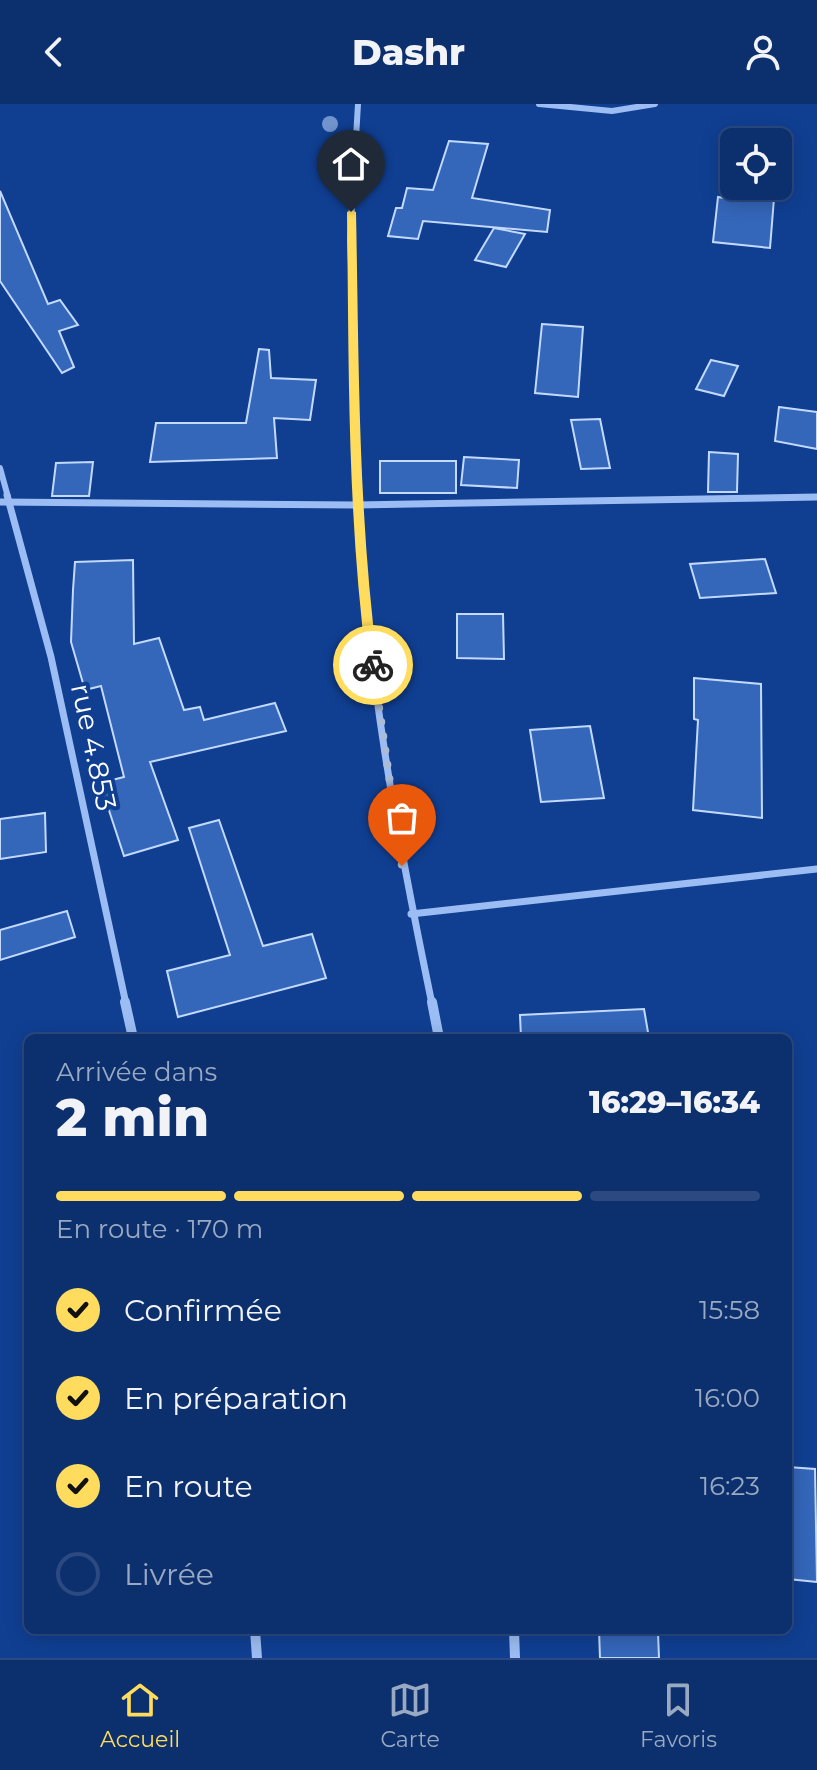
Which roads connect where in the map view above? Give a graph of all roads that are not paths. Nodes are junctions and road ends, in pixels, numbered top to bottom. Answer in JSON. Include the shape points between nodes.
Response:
{"nodes":[{"id":1,"x":358,"y":104,"type":"edge"},
{"id":2,"x":539,"y":104,"type":"edge"},
{"id":3,"x":655,"y":104,"type":"edge"},
{"id":4,"x":0,"y":468,"type":"edge"},
{"id":5,"x":817,"y":497,"type":"edge"},
{"id":6,"x":0,"y":502,"type":"edge"},
{"id":7,"x":10,"y":502,"type":"junction"},
{"id":8,"x":357,"y":505,"type":"junction"},
{"id":9,"x":817,"y":869,"type":"edge"},
{"id":10,"x":411,"y":914,"type":"junction"},
{"id":11,"x":132,"y":1034,"type":"edge"},
{"id":12,"x":438,"y":1034,"type":"edge"},
{"id":13,"x":255,"y":1634,"type":"edge"},
{"id":14,"x":514,"y":1634,"type":"edge"},
{"id":15,"x":257,"y":1658,"type":"edge"},
{"id":16,"x":515,"y":1658,"type":"edge"}],
"edges":[{"from":1,"to":8,"type":"street","via":[[350,239]]},
{"from":2,"to":3,"type":"street","via":[[607,112]]},
{"from":4,"to":7,"type":"street","name":"rue 4.853"},
{"from":5,"to":8,"type":"street"},
{"from":6,"to":7,"type":"street"},
{"from":7,"to":8,"type":"street"},
{"from":7,"to":11,"type":"street","name":"rue 4.853","via":[[51,657]]},
{"from":8,"to":10,"type":"street","via":[[362,590]]},
{"from":9,"to":10,"type":"street"},
{"from":10,"to":12,"type":"street"},
{"from":13,"to":15,"type":"street"},
{"from":14,"to":16,"type":"street"}]}
